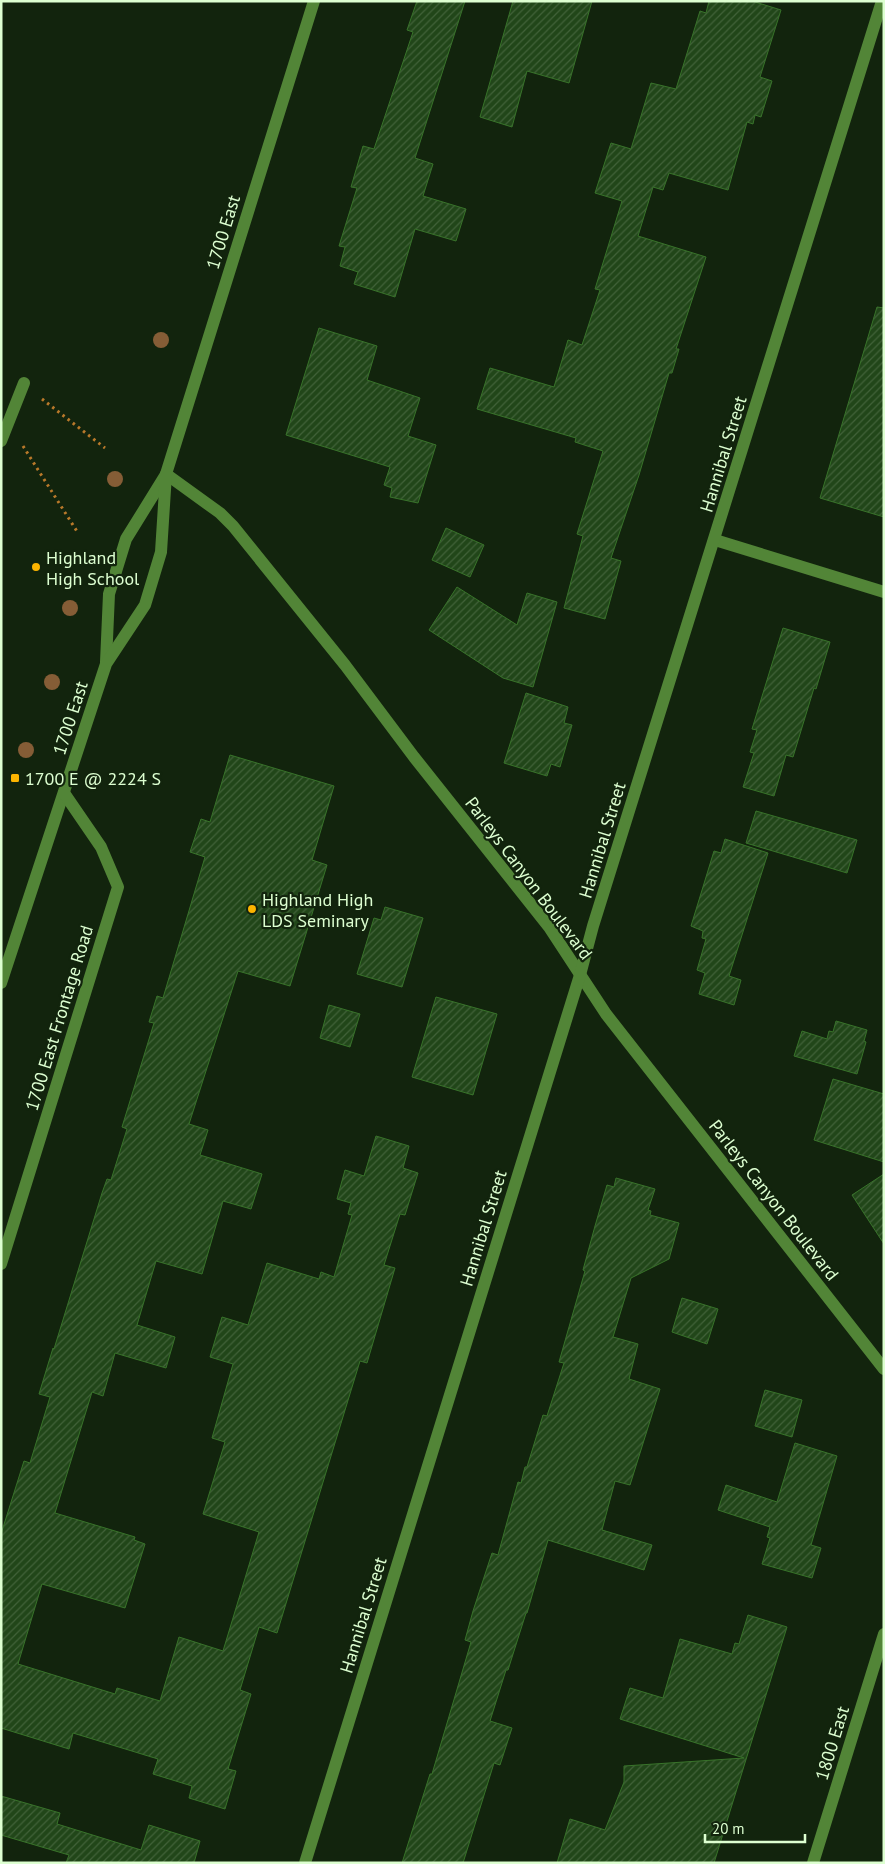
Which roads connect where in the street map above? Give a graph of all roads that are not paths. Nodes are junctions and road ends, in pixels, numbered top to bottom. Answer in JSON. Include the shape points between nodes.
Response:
{"nodes":[{"id":1,"x":314,"y":1,"type":"edge"},
{"id":2,"x":882,"y":1,"type":"edge"},
{"id":3,"x":24,"y":383,"type":"road end"},
{"id":4,"x":1,"y":441,"type":"edge"},
{"id":5,"x":166,"y":474,"type":"junction"},
{"id":6,"x":715,"y":540,"type":"junction"},
{"id":7,"x":884,"y":592,"type":"edge"},
{"id":8,"x":106,"y":664,"type":"junction"},
{"id":9,"x":64,"y":792,"type":"junction"},
{"id":10,"x":580,"y":975,"type":"junction"},
{"id":11,"x":1,"y":983,"type":"edge"},
{"id":12,"x":1,"y":1264,"type":"edge"},
{"id":13,"x":884,"y":1368,"type":"edge"},
{"id":14,"x":884,"y":1634,"type":"edge"},
{"id":15,"x":304,"y":1863,"type":"edge"},
{"id":16,"x":813,"y":1863,"type":"edge"}],
"edges":[{"from":1,"to":5,"type":"street","name":"1700 East"},
{"from":2,"to":6,"type":"street","name":"Hannibal Street"},
{"from":3,"to":4,"type":"street"},
{"from":5,"to":8,"type":"street","name":"1700 East","via":[[126,539],[109,594]]},
{"from":5,"to":8,"type":"street","name":"1700 East","via":[[161,552],[153,580],[145,605]]},
{"from":5,"to":10,"type":"street","name":"Parleys Canyon Boulevard","via":[[220,513],[232,526],[549,927]]},
{"from":6,"to":7,"type":"street"},
{"from":6,"to":10,"type":"street","name":"Hannibal Street"},
{"from":8,"to":9,"type":"street","name":"1700 East"},
{"from":9,"to":11,"type":"street","name":"1700 East"},
{"from":9,"to":12,"type":"street","name":"1700 East Frontage Road","via":[[101,847],[118,887]]},
{"from":10,"to":13,"type":"street","name":"Parleys Canyon Boulevard","via":[[606,1014]]},
{"from":10,"to":15,"type":"street","name":"Hannibal Street"},
{"from":14,"to":16,"type":"street","name":"1800 East"}]}
